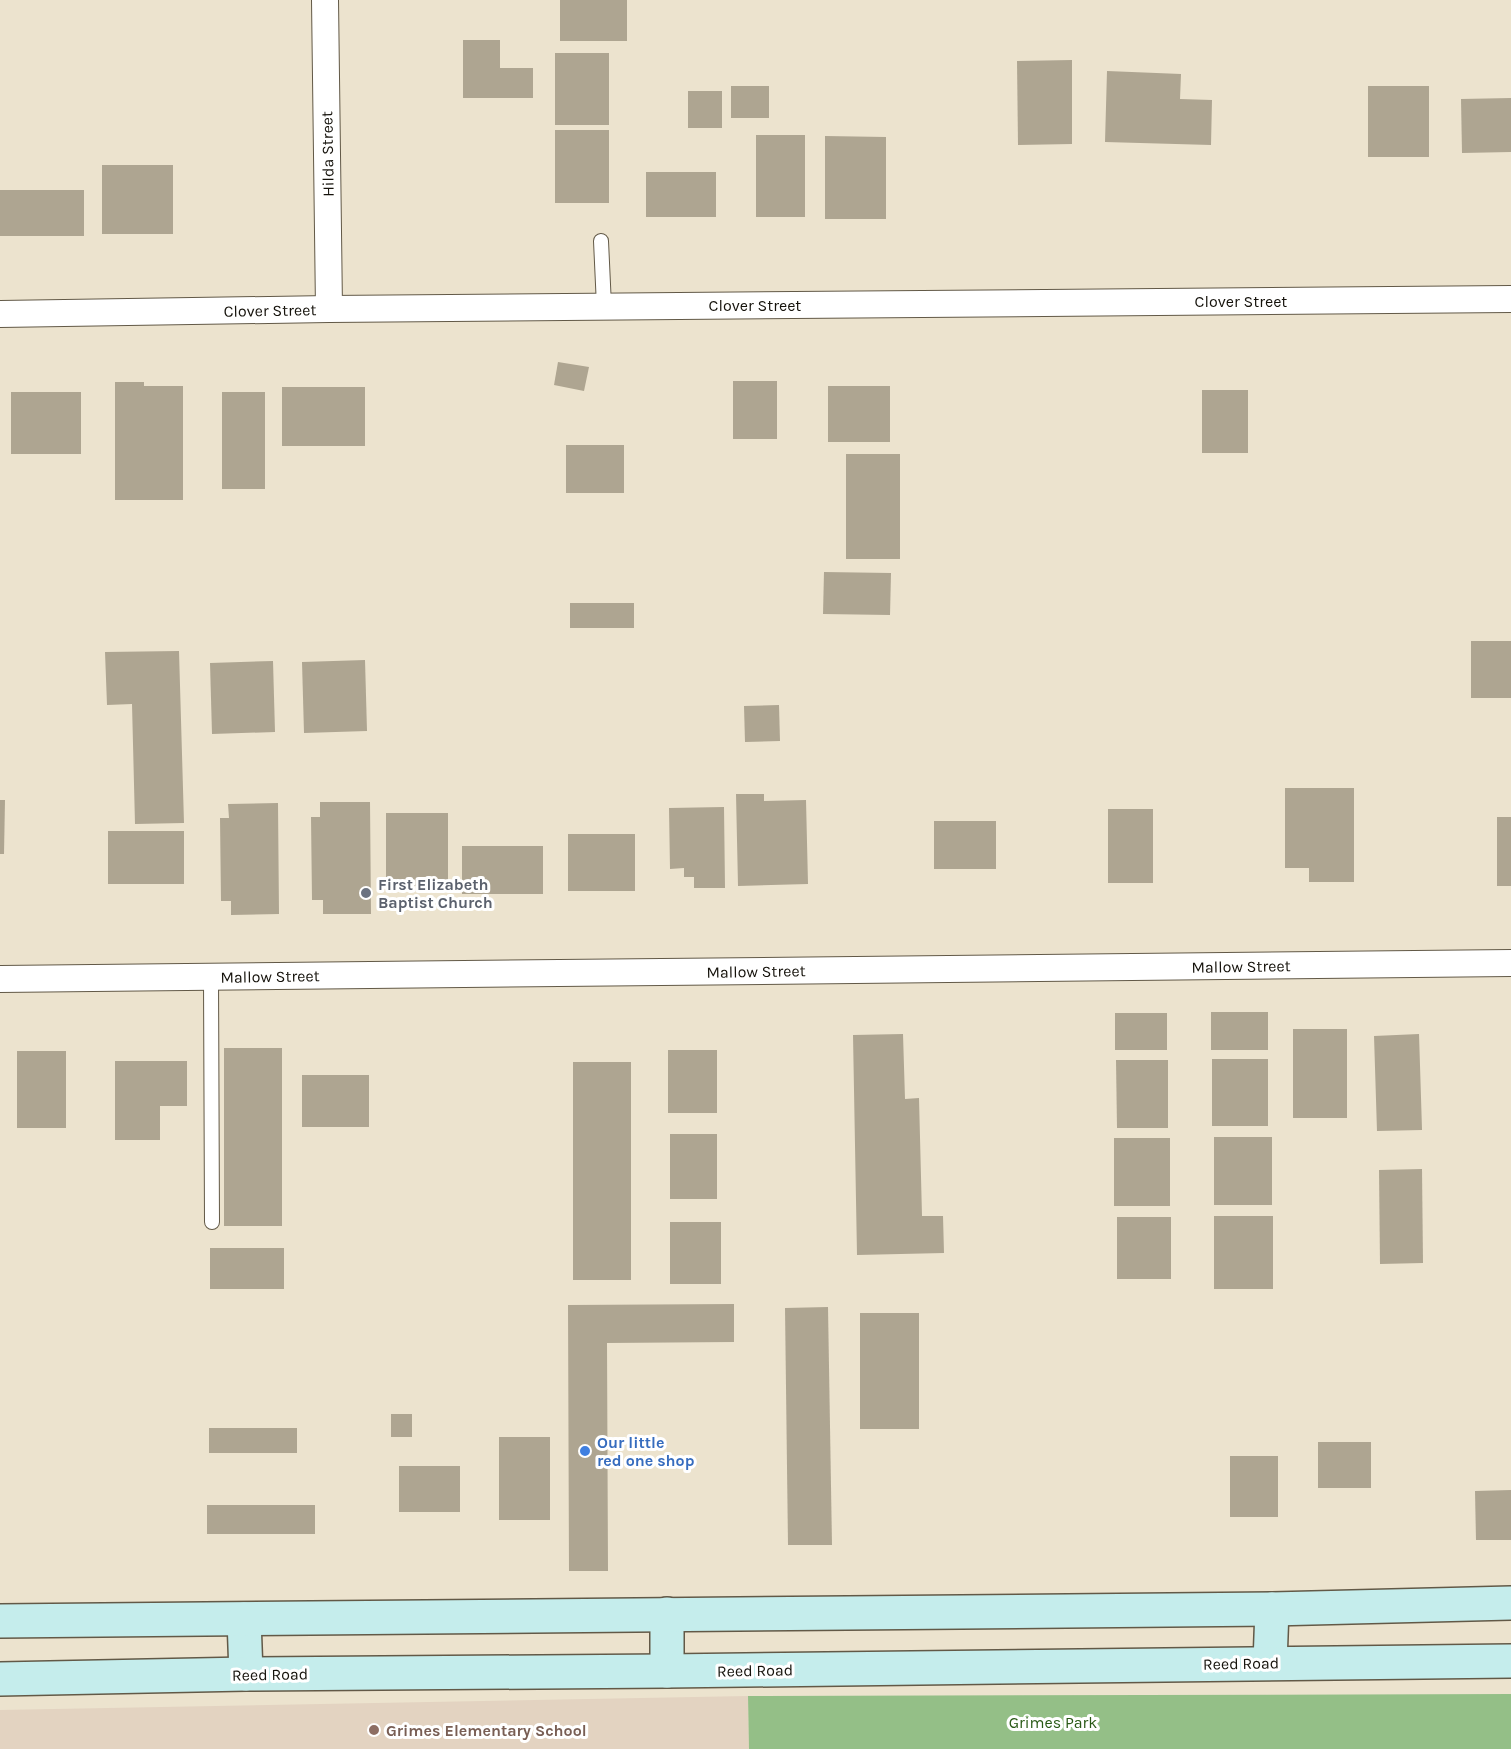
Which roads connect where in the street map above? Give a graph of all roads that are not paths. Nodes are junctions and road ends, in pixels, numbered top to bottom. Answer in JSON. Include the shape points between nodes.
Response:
{"nodes":[{"id":1,"x":325,"y":0,"type":"edge"},
{"id":2,"x":601,"y":242,"type":"dead end"},
{"id":3,"x":1511,"y":298,"type":"edge"},
{"id":4,"x":604,"y":306,"type":"junction"},
{"id":5,"x":329,"y":309,"type":"junction"},
{"id":6,"x":0,"y":314,"type":"edge"},
{"id":7,"x":1511,"y":963,"type":"edge"},
{"id":8,"x":211,"y":976,"type":"junction"},
{"id":9,"x":0,"y":979,"type":"edge"},
{"id":10,"x":212,"y":1222,"type":"dead end"},
{"id":11,"x":1511,"y":1604,"type":"edge"},
{"id":12,"x":1272,"y":1609,"type":"junction"},
{"id":13,"x":667,"y":1614,"type":"junction"},
{"id":14,"x":244,"y":1619,"type":"junction"},
{"id":15,"x":0,"y":1621,"type":"edge"},
{"id":16,"x":1511,"y":1660,"type":"edge"},
{"id":17,"x":1270,"y":1663,"type":"junction"},
{"id":18,"x":667,"y":1671,"type":"junction"},
{"id":19,"x":246,"y":1674,"type":"junction"},
{"id":20,"x":0,"y":1679,"type":"edge"}],
"edges":[{"from":1,"to":5,"type":"street","name":"Hilda Street"},
{"from":2,"to":4,"type":"lane"},
{"from":3,"to":4,"type":"street","name":"Clover Street"},
{"from":4,"to":5,"type":"street","name":"Clover Street"},
{"from":5,"to":6,"type":"street","name":"Clover Street"},
{"from":7,"to":8,"type":"street","name":"Mallow Street"},
{"from":8,"to":9,"type":"street","name":"Mallow Street"},
{"from":8,"to":10,"type":"lane"},
{"from":11,"to":12,"type":"street"},
{"from":12,"to":13,"type":"street"},
{"from":12,"to":17,"type":"street"},
{"from":13,"to":14,"type":"street"},
{"from":13,"to":18,"type":"street"},
{"from":14,"to":15,"type":"street"},
{"from":14,"to":19,"type":"street"},
{"from":16,"to":17,"type":"street","name":"Reed Road"},
{"from":17,"to":18,"type":"street","name":"Reed Road"},
{"from":18,"to":19,"type":"street","name":"Reed Road"},
{"from":19,"to":20,"type":"street","name":"Reed Road"}]}
